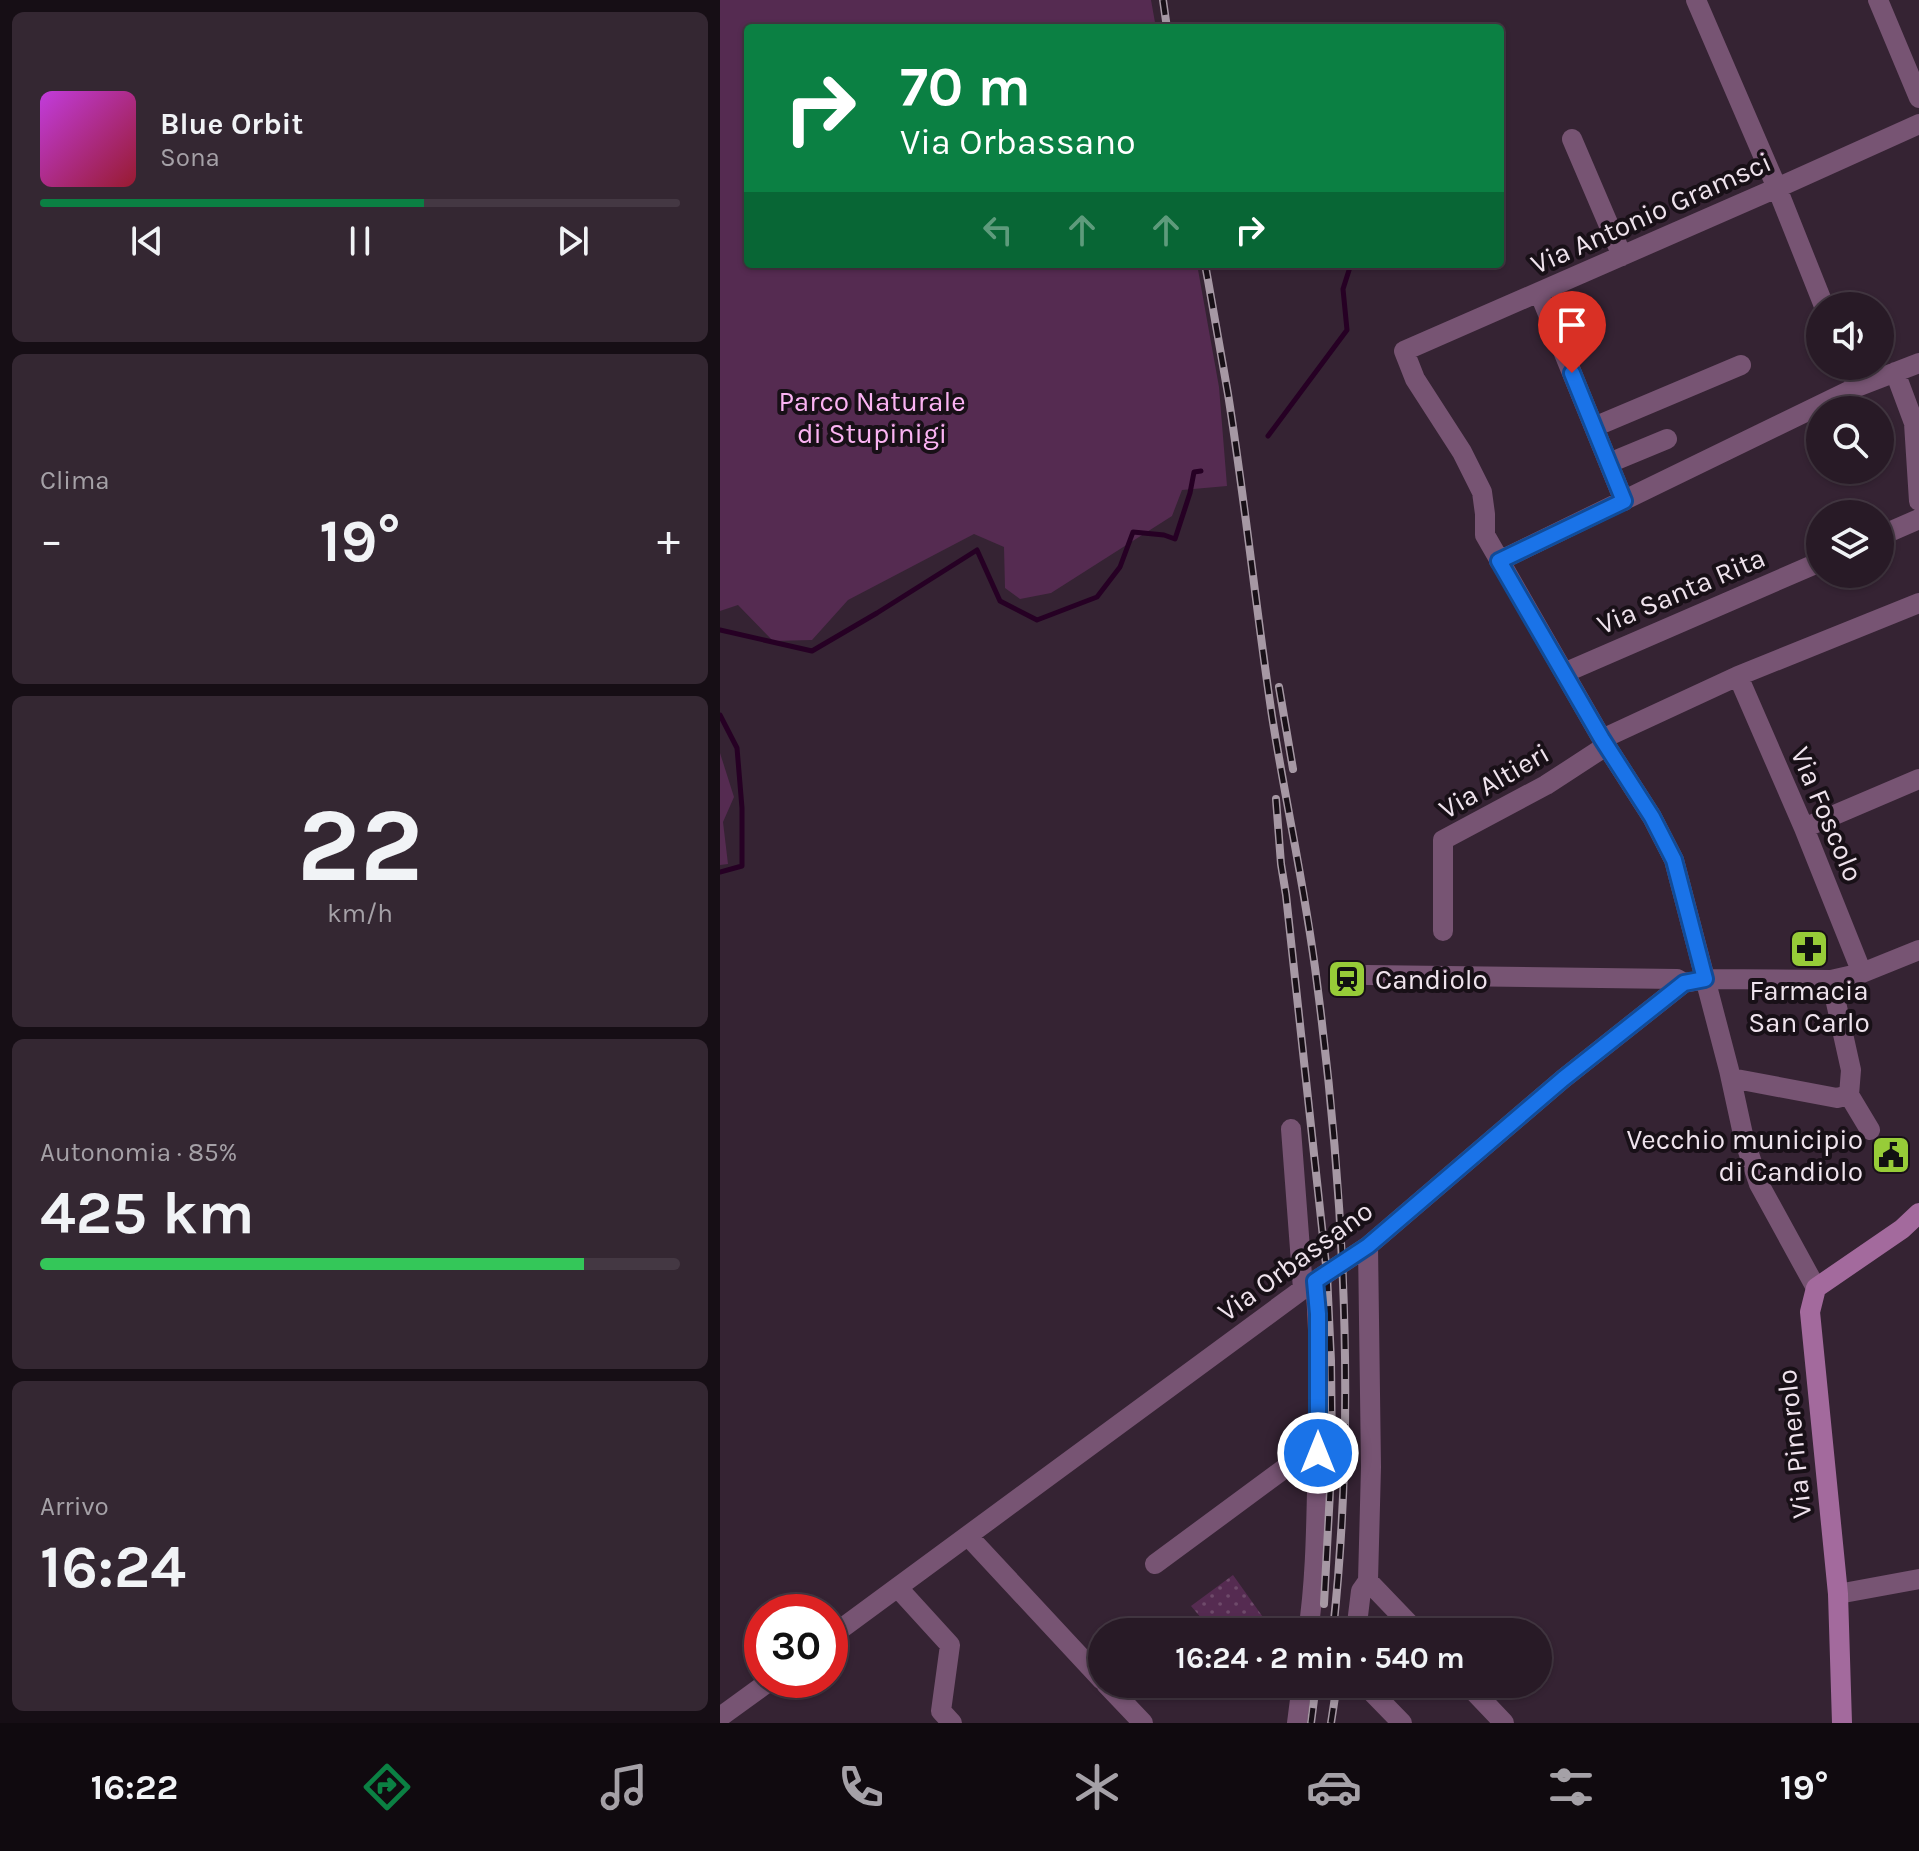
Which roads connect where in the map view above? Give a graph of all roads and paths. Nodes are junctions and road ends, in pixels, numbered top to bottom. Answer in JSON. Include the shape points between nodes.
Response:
{"nodes":[{"id":1,"x":1696,"y":0,"type":"edge"},
{"id":2,"x":1878,"y":0,"type":"edge"},
{"id":3,"x":1919,"y":98,"type":"edge"},
{"id":4,"x":1919,"y":124,"type":"edge"},
{"id":5,"x":1572,"y":139,"type":"dead end"},
{"id":6,"x":1777,"y":188,"type":"junction"},
{"id":7,"x":1622,"y":256,"type":"junction"},
{"id":8,"x":1539,"y":292,"type":"junction"},
{"id":9,"x":1818,"y":292,"type":"edge"},
{"id":10,"x":1919,"y":363,"type":"edge"},
{"id":11,"x":1741,"y":365,"type":"dead end"},
{"id":12,"x":1895,"y":372,"type":"junction"},
{"id":13,"x":1854,"y":380,"type":"edge"},
{"id":14,"x":1857,"y":387,"type":"junction"},
{"id":15,"x":1594,"y":427,"type":"junction"},
{"id":16,"x":1667,"y":439,"type":"dead end"},
{"id":17,"x":1609,"y":463,"type":"junction"},
{"id":18,"x":1624,"y":501,"type":"junction"},
{"id":19,"x":1919,"y":501,"type":"edge"},
{"id":20,"x":1919,"y":519,"type":"edge"},
{"id":21,"x":1894,"y":530,"type":"edge"},
{"id":22,"x":1499,"y":561,"type":"junction"},
{"id":23,"x":1806,"y":568,"type":"edge"},
{"id":24,"x":1919,"y":603,"type":"edge"},
{"id":25,"x":1564,"y":673,"type":"junction"},
{"id":26,"x":1738,"y":676,"type":"junction"},
{"id":27,"x":1604,"y":743,"type":"junction"},
{"id":28,"x":1919,"y":779,"type":"edge"},
{"id":29,"x":1813,"y":824,"type":"junction"},
{"id":30,"x":1443,"y":931,"type":"dead end"},
{"id":31,"x":1919,"y":950,"type":"edge"},
{"id":32,"x":1862,"y":973,"type":"junction"},
{"id":33,"x":1367,"y":975,"type":"dead end"},
{"id":34,"x":1705,"y":979,"type":"junction"},
{"id":35,"x":1831,"y":980,"type":"junction"},
{"id":36,"x":1684,"y":983,"type":"junction"},
{"id":37,"x":1731,"y":1078,"type":"junction"},
{"id":38,"x":1849,"y":1095,"type":"junction"},
{"id":39,"x":1291,"y":1129,"type":"dead end"},
{"id":40,"x":1870,"y":1130,"type":"dead end"},
{"id":41,"x":1919,"y":1213,"type":"edge"},
{"id":42,"x":1368,"y":1246,"type":"junction"},
{"id":43,"x":1309,"y":1285,"type":"junction"},
{"id":44,"x":1816,"y":1288,"type":"junction"},
{"id":45,"x":1319,"y":1443,"type":"junction"},
{"id":46,"x":968,"y":1536,"type":"junction"},
{"id":47,"x":1155,"y":1564,"type":"dead end"},
{"id":48,"x":1919,"y":1579,"type":"edge"},
{"id":49,"x":1368,"y":1581,"type":"junction"},
{"id":50,"x":898,"y":1588,"type":"junction"},
{"id":51,"x":1838,"y":1594,"type":"junction"},
{"id":52,"x":1309,"y":1618,"type":"edge"},
{"id":53,"x":1358,"y":1618,"type":"edge"},
{"id":54,"x":1404,"y":1618,"type":"edge"},
{"id":55,"x":848,"y":1624,"type":"edge"},
{"id":56,"x":1088,"y":1665,"type":"edge"},
{"id":57,"x":751,"y":1698,"type":"edge"},
{"id":58,"x":1119,"y":1698,"type":"edge"},
{"id":59,"x":1300,"y":1698,"type":"edge"},
{"id":60,"x":1378,"y":1698,"type":"edge"},
{"id":61,"x":1480,"y":1698,"type":"edge"},
{"id":62,"x":728,"y":1718,"type":"edge"},
{"id":63,"x":952,"y":1723,"type":"edge"},
{"id":64,"x":1143,"y":1723,"type":"edge"},
{"id":65,"x":1297,"y":1723,"type":"edge"},
{"id":66,"x":1402,"y":1723,"type":"edge"},
{"id":67,"x":1504,"y":1723,"type":"edge"},
{"id":68,"x":1842,"y":1723,"type":"edge"}],
"edges":[{"from":1,"to":6,"type":"street"},
{"from":2,"to":3,"type":"street"},
{"from":4,"to":6,"type":"street","name":"Via Antonio Gramsci"},
{"from":5,"to":7,"type":"street"},
{"from":6,"to":7,"type":"street","name":"Via Antonio Gramsci"},
{"from":6,"to":9,"type":"street"},
{"from":7,"to":8,"type":"street","name":"Via Antonio Gramsci"},
{"from":8,"to":15,"type":"street"},
{"from":8,"to":22,"type":"street","name":"Via Antonio Gramsci","via":[[1404,351],[1482,492],[1485,535]]},
{"from":10,"to":12,"type":"street"},
{"from":11,"to":15,"type":"street"},
{"from":12,"to":14,"type":"street"},
{"from":12,"to":19,"type":"street","via":[[1914,423]]},
{"from":13,"to":14,"type":"street"},
{"from":14,"to":18,"type":"street"},
{"from":15,"to":17,"type":"street"},
{"from":16,"to":17,"type":"street"},
{"from":17,"to":18,"type":"street"},
{"from":18,"to":22,"type":"street"},
{"from":20,"to":21,"type":"street"},
{"from":22,"to":25,"type":"street"},
{"from":23,"to":25,"type":"street","name":"Via Santa Rita"},
{"from":24,"to":26,"type":"street"},
{"from":25,"to":27,"type":"street"},
{"from":26,"to":27,"type":"street"},
{"from":26,"to":29,"type":"street","name":"Via Foscolo"},
{"from":27,"to":30,"type":"street","name":"Via Altieri","via":[[1546,785],[1443,840]]},
{"from":27,"to":34,"type":"street","via":[[1674,860]]},
{"from":28,"to":29,"type":"street"},
{"from":29,"to":32,"type":"street","name":"Via Foscolo"},
{"from":31,"to":32,"type":"street","name":"Via Orbassano"},
{"from":32,"to":35,"type":"street","name":"Via Orbassano"},
{"from":33,"to":36,"type":"street"},
{"from":34,"to":35,"type":"street","name":"Via Orbassano"},
{"from":34,"to":36,"type":"street","name":"Via Orbassano"},
{"from":34,"to":37,"type":"street"},
{"from":35,"to":38,"type":"street","via":[[1851,1070]]},
{"from":36,"to":42,"type":"street","name":"Via Orbassano"},
{"from":37,"to":38,"type":"street","via":[[1837,1098]]},
{"from":37,"to":44,"type":"street","via":[[1759,1184]]},
{"from":38,"to":40,"type":"street"},
{"from":39,"to":43,"type":"street"},
{"from":41,"to":44,"type":"main road"},
{"from":42,"to":43,"type":"street","name":"Via Orbassano"},
{"from":42,"to":49,"type":"street"},
{"from":43,"to":45,"type":"street","via":[[1318,1330]]},
{"from":43,"to":46,"type":"street","name":"Via Orbassano"},
{"from":44,"to":51,"type":"main road","name":"Via Pinerolo","via":[[1810,1312]]},
{"from":45,"to":47,"type":"street"},
{"from":45,"to":52,"type":"street"},
{"from":46,"to":50,"type":"street","name":"Via Orbassano"},
{"from":46,"to":56,"type":"street"},
{"from":48,"to":51,"type":"street"},
{"from":49,"to":53,"type":"street","via":[[1361,1591]]},
{"from":49,"to":54,"type":"street"},
{"from":50,"to":55,"type":"street","name":"Via Orbassano"},
{"from":50,"to":63,"type":"street","via":[[950,1645],[941,1711]]},
{"from":51,"to":68,"type":"main road","name":"Via Pinerolo"},
{"from":57,"to":62,"type":"street"},
{"from":58,"to":64,"type":"street"},
{"from":59,"to":65,"type":"street"},
{"from":60,"to":66,"type":"street"},
{"from":61,"to":67,"type":"street"}]}
